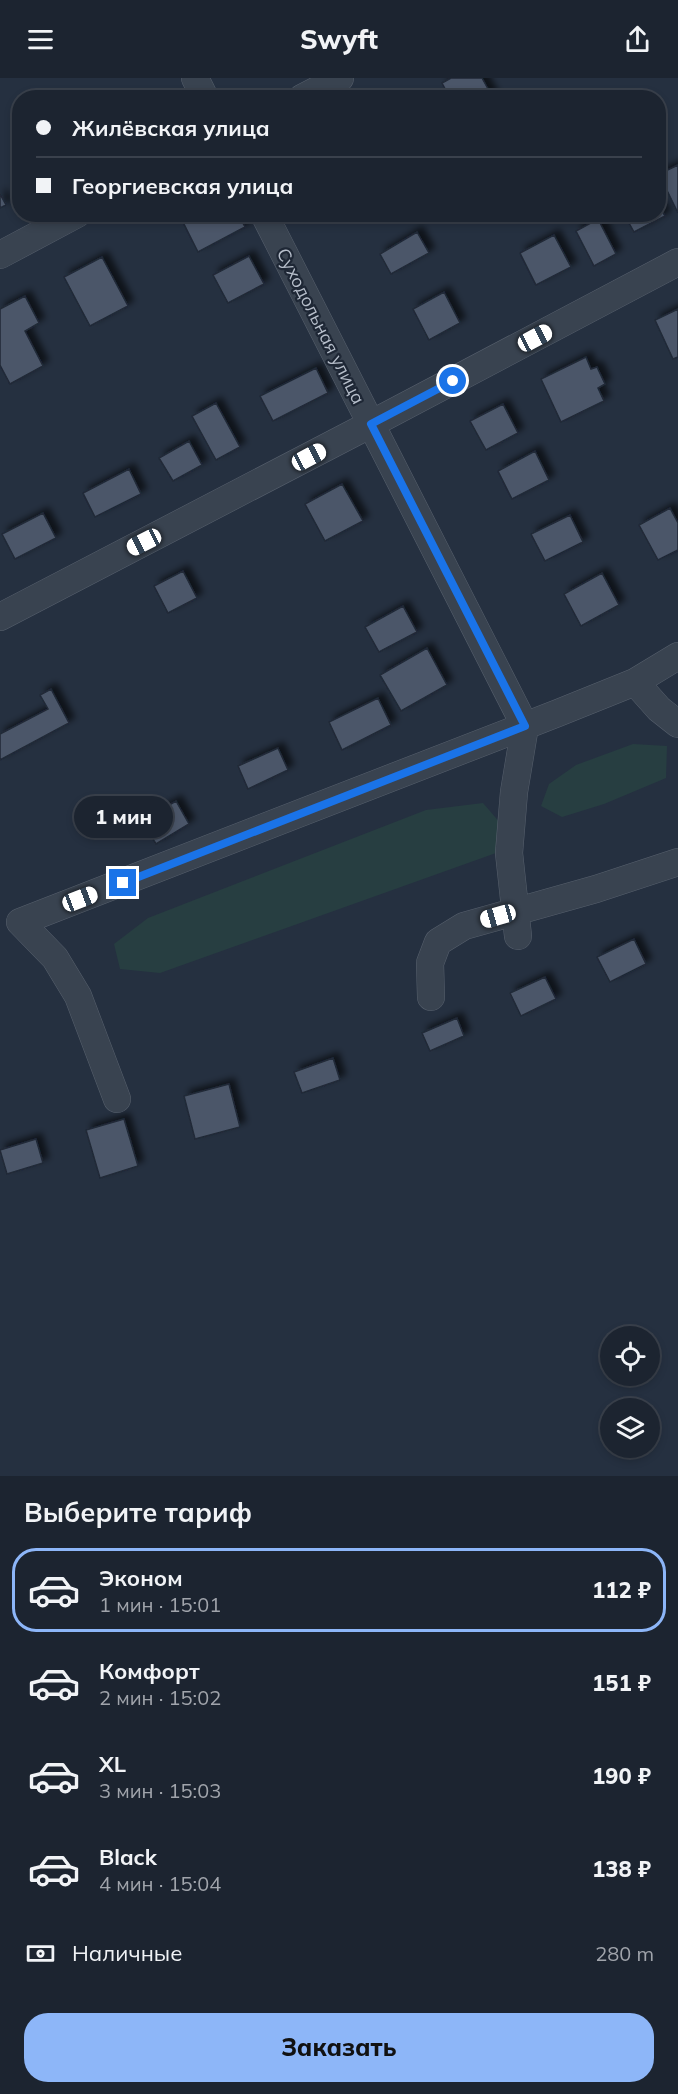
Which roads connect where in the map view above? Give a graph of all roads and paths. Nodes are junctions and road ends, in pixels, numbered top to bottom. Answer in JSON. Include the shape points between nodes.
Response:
{"nodes":[{"id":1,"x":340,"y":78,"type":"edge"},
{"id":2,"x":317,"y":90,"type":"edge"},
{"id":3,"x":62,"y":222,"type":"edge"},
{"id":4,"x":268,"y":222,"type":"edge"},
{"id":5,"x":0,"y":255,"type":"edge"},
{"id":6,"x":678,"y":262,"type":"edge"},
{"id":7,"x":371,"y":424,"type":"junction"},
{"id":8,"x":0,"y":618,"type":"edge"},
{"id":9,"x":678,"y":656,"type":"edge"},
{"id":10,"x":635,"y":682,"type":"junction"},
{"id":11,"x":678,"y":724,"type":"edge"},
{"id":12,"x":525,"y":726,"type":"junction"},
{"id":13,"x":678,"y":862,"type":"edge"},
{"id":14,"x":516,"y":924,"type":"junction"},
{"id":15,"x":431,"y":997,"type":"dead end"},
{"id":16,"x":117,"y":1099,"type":"dead end"}],
"edges":[{"from":1,"to":2,"type":"street"},
{"from":3,"to":5,"type":"street"},
{"from":4,"to":7,"type":"street","name":"Суходольная улица"},
{"from":6,"to":7,"type":"street"},
{"from":7,"to":8,"type":"street"},
{"from":7,"to":12,"type":"street","name":"Суходольная улица"},
{"from":9,"to":10,"type":"street"},
{"from":10,"to":11,"type":"street"},
{"from":10,"to":12,"type":"street"},
{"from":12,"to":14,"type":"street","via":[[509,853]]},
{"from":12,"to":16,"type":"street","via":[[20,922],[55,958],[78,996]]},
{"from":13,"to":14,"type":"street","via":[[596,889]]},
{"from":14,"to":15,"type":"street","via":[[464,926],[438,942],[430,963]]}]}
